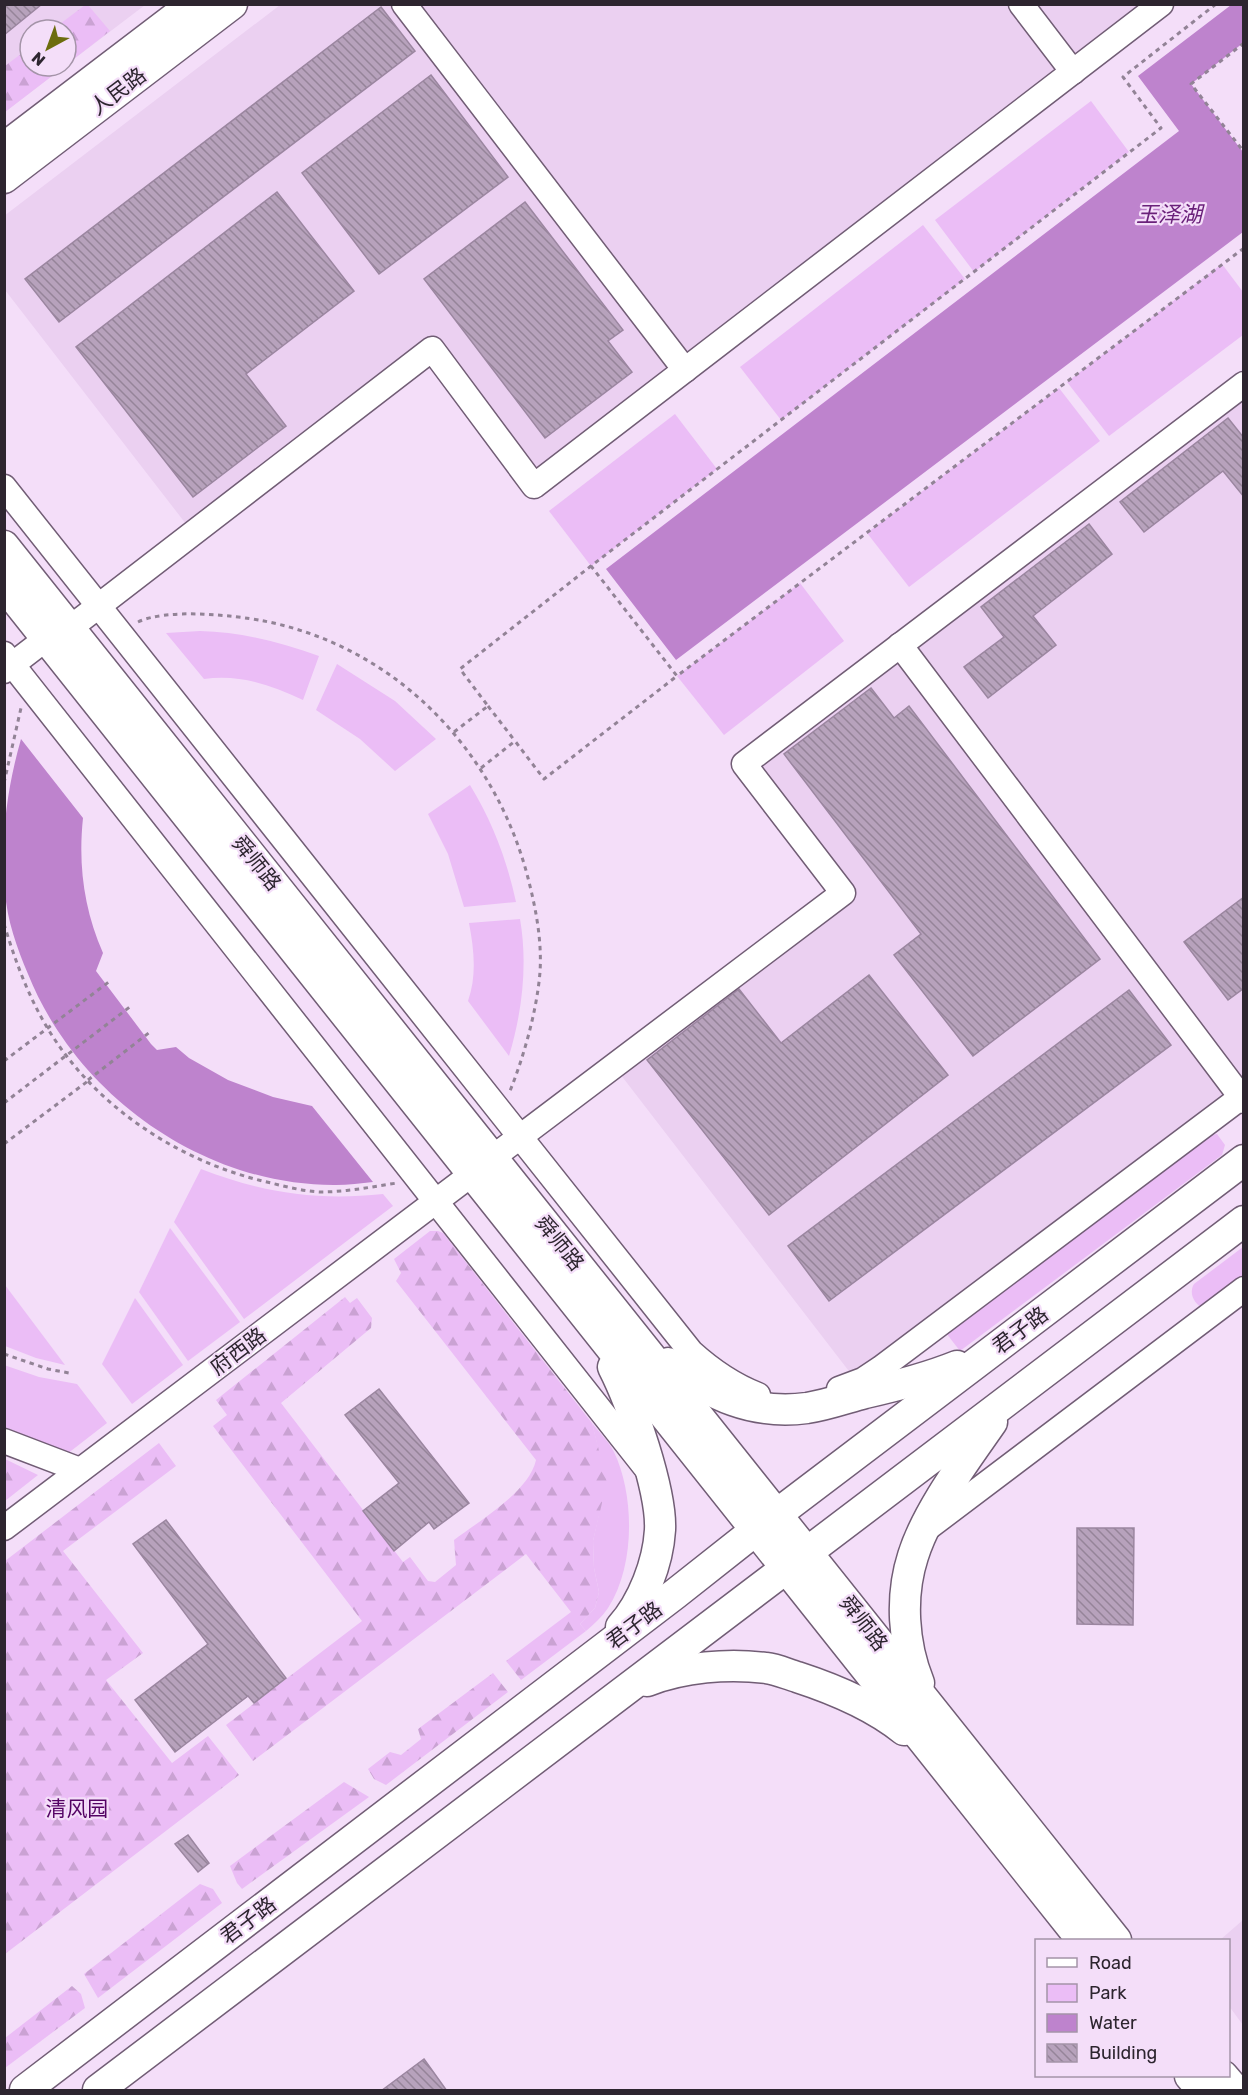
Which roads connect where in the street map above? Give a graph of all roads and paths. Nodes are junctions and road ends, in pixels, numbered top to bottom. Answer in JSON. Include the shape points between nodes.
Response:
{"nodes":[{"id":1,"x":193,"y":4,"type":"edge"},
{"id":2,"x":232,"y":4,"type":"edge"},
{"id":3,"x":404,"y":4,"type":"edge"},
{"id":4,"x":1021,"y":4,"type":"edge"},
{"id":5,"x":1161,"y":4,"type":"edge"},
{"id":6,"x":1216,"y":4,"type":"edge"},
{"id":7,"x":1244,"y":43,"type":"edge"},
{"id":8,"x":1073,"y":72,"type":"junction"},
{"id":9,"x":4,"y":148,"type":"edge"},
{"id":10,"x":1244,"y":152,"type":"edge"},
{"id":11,"x":4,"y":178,"type":"edge"},
{"id":12,"x":1244,"y":248,"type":"edge"},
{"id":13,"x":685,"y":370,"type":"junction"},
{"id":14,"x":1244,"y":384,"type":"edge"},
{"id":15,"x":4,"y":487,"type":"edge"},
{"id":16,"x":4,"y":546,"type":"edge"},
{"id":17,"x":591,"y":566,"type":"junction"},
{"id":18,"x":4,"y":585,"type":"edge"},
{"id":19,"x":132,"y":621,"type":"dead end"},
{"id":20,"x":58,"y":633,"type":"junction"},
{"id":21,"x":900,"y":645,"type":"junction"},
{"id":22,"x":7,"y":663,"type":"edge"},
{"id":23,"x":677,"y":676,"type":"junction"},
{"id":24,"x":488,"y":706,"type":"junction"},
{"id":25,"x":454,"y":732,"type":"junction"},
{"id":26,"x":515,"y":741,"type":"junction"},
{"id":27,"x":481,"y":768,"type":"junction"},
{"id":28,"x":4,"y":924,"type":"edge"},
{"id":29,"x":110,"y":981,"type":"dead end"},
{"id":30,"x":131,"y":1006,"type":"dead end"},
{"id":31,"x":49,"y":1028,"type":"junction"},
{"id":32,"x":150,"y":1032,"type":"dead end"},
{"id":33,"x":68,"y":1054,"type":"junction"},
{"id":34,"x":4,"y":1061,"type":"edge"},
{"id":35,"x":89,"y":1080,"type":"junction"},
{"id":36,"x":508,"y":1095,"type":"dead end"},
{"id":37,"x":1242,"y":1098,"type":"edge"},
{"id":38,"x":4,"y":1102,"type":"edge"},
{"id":39,"x":4,"y":1144,"type":"edge"},
{"id":40,"x":1244,"y":1160,"type":"edge"},
{"id":41,"x":482,"y":1166,"type":"junction"},
{"id":42,"x":408,"y":1182,"type":"dead end"},
{"id":43,"x":1244,"y":1221,"type":"edge"},
{"id":44,"x":1244,"y":1289,"type":"edge"},
{"id":45,"x":590,"y":1322,"type":"junction"},
{"id":46,"x":631,"y":1331,"type":"junction"},
{"id":47,"x":4,"y":1354,"type":"edge"},
{"id":48,"x":988,"y":1354,"type":"junction"},
{"id":49,"x":69,"y":1373,"type":"dead end"},
{"id":50,"x":1016,"y":1393,"type":"junction"},
{"id":51,"x":781,"y":1404,"type":"junction"},
{"id":52,"x":4,"y":1441,"type":"edge"},
{"id":53,"x":80,"y":1470,"type":"junction"},
{"id":54,"x":650,"y":1472,"type":"junction"},
{"id":55,"x":767,"y":1522,"type":"junction"},
{"id":56,"x":4,"y":1528,"type":"edge"},
{"id":57,"x":923,"y":1532,"type":"junction"},
{"id":58,"x":797,"y":1560,"type":"junction"},
{"id":59,"x":595,"y":1655,"type":"junction"},
{"id":60,"x":627,"y":1689,"type":"junction"},
{"id":61,"x":943,"y":1745,"type":"junction"},
{"id":62,"x":1082,"y":1939,"type":"edge"},
{"id":63,"x":1114,"y":1939,"type":"edge"},
{"id":64,"x":1191,"y":2077,"type":"edge"},
{"id":65,"x":1224,"y":2077,"type":"edge"},
{"id":66,"x":25,"y":2091,"type":"edge"},
{"id":67,"x":98,"y":2091,"type":"edge"},
{"id":68,"x":1202,"y":2091,"type":"edge"},
{"id":69,"x":1235,"y":2091,"type":"edge"}],
"edges":[{"from":1,"to":9,"type":"main road","name":"人民路"},
{"from":2,"to":11,"type":"main road","name":"人民路"},
{"from":3,"to":13,"type":"street"},
{"from":4,"to":8,"type":"street"},
{"from":5,"to":8,"type":"street"},
{"from":6,"to":17,"type":"path","via":[[1123,77],[1161,128]]},
{"from":7,"to":10,"type":"path","via":[[1191,84]]},
{"from":8,"to":13,"type":"street"},
{"from":12,"to":23,"type":"path"},
{"from":13,"to":20,"type":"street","via":[[534,486],[432,349]]},
{"from":14,"to":21,"type":"street"},
{"from":15,"to":51,"type":"street","via":[[691,1352],[734,1386]]},
{"from":16,"to":20,"type":"main road","name":"舜师路"},
{"from":17,"to":23,"type":"path"},
{"from":17,"to":24,"type":"path","via":[[460,669]]},
{"from":18,"to":20,"type":"main road","name":"舜师路"},
{"from":19,"to":25,"type":"path","via":[[135,624],[185,614],[244,618],[309,633],[382,670],[419,697]]},
{"from":20,"to":22,"type":"street"},
{"from":20,"to":41,"type":"main road","name":"舜师路"},
{"from":21,"to":37,"type":"street"},
{"from":21,"to":41,"type":"street","name":"府西路","via":[[744,764],[843,893]]},
{"from":22,"to":54,"type":"street"},
{"from":23,"to":26,"type":"path","via":[[544,778]]},
{"from":24,"to":25,"type":"path"},
{"from":24,"to":26,"type":"path"},
{"from":25,"to":27,"type":"path"},
{"from":26,"to":27,"type":"path"},
{"from":27,"to":36,"type":"path","via":[[506,812],[522,854],[539,926],[536,995],[519,1068]]},
{"from":28,"to":31,"type":"path","via":[[20,971]]},
{"from":29,"to":31,"type":"path"},
{"from":30,"to":33,"type":"path"},
{"from":31,"to":33,"type":"path"},
{"from":31,"to":34,"type":"path"},
{"from":32,"to":35,"type":"path"},
{"from":33,"to":35,"type":"path"},
{"from":33,"to":38,"type":"path"},
{"from":35,"to":39,"type":"path"},
{"from":35,"to":42,"type":"path","via":[[137,1123],[170,1145],[246,1178],[318,1192]]},
{"from":37,"to":51,"type":"street","via":[[863,1380]]},
{"from":40,"to":48,"type":"main road","name":"君子路"},
{"from":41,"to":45,"type":"main road","name":"舜师路"},
{"from":41,"to":46,"type":"main road","name":"舜师路"},
{"from":41,"to":53,"type":"street","name":"府西路"},
{"from":43,"to":50,"type":"main road"},
{"from":44,"to":57,"type":"street"},
{"from":45,"to":54,"type":"main road","via":[[620,1380]]},
{"from":45,"to":55,"type":"main road","name":"舜师路"},
{"from":46,"to":51,"type":"main road","via":[[693,1381],[720,1396],[751,1406]]},
{"from":46,"to":55,"type":"main road","name":"舜师路"},
{"from":47,"to":49,"type":"path"},
{"from":48,"to":51,"type":"main road","via":[[910,1383],[809,1407]]},
{"from":48,"to":55,"type":"main road","name":"君子路"},
{"from":50,"to":57,"type":"main road","via":[[975,1446]]},
{"from":50,"to":58,"type":"main road"},
{"from":52,"to":53,"type":"street"},
{"from":53,"to":56,"type":"street","name":"府西路"},
{"from":54,"to":59,"type":"main road","via":[[660,1529],[655,1558],[635,1610]]},
{"from":55,"to":58,"type":"main road","name":"舜师路"},
{"from":55,"to":59,"type":"main road","name":"君子路"},
{"from":57,"to":61,"type":"main road","via":[[907,1582],[905,1617],[918,1681]]},
{"from":58,"to":60,"type":"main road"},
{"from":58,"to":61,"type":"main road","name":"舜师路"},
{"from":59,"to":66,"type":"main road","name":"君子路"},
{"from":60,"to":61,"type":"main road","via":[[658,1677],[706,1668],[768,1668],[843,1694],[901,1727]]},
{"from":60,"to":67,"type":"main road"},
{"from":61,"to":62,"type":"main road","name":"舜师路"},
{"from":61,"to":63,"type":"main road","name":"舜师路"},
{"from":64,"to":68,"type":"main road"},
{"from":65,"to":69,"type":"main road"}]}
